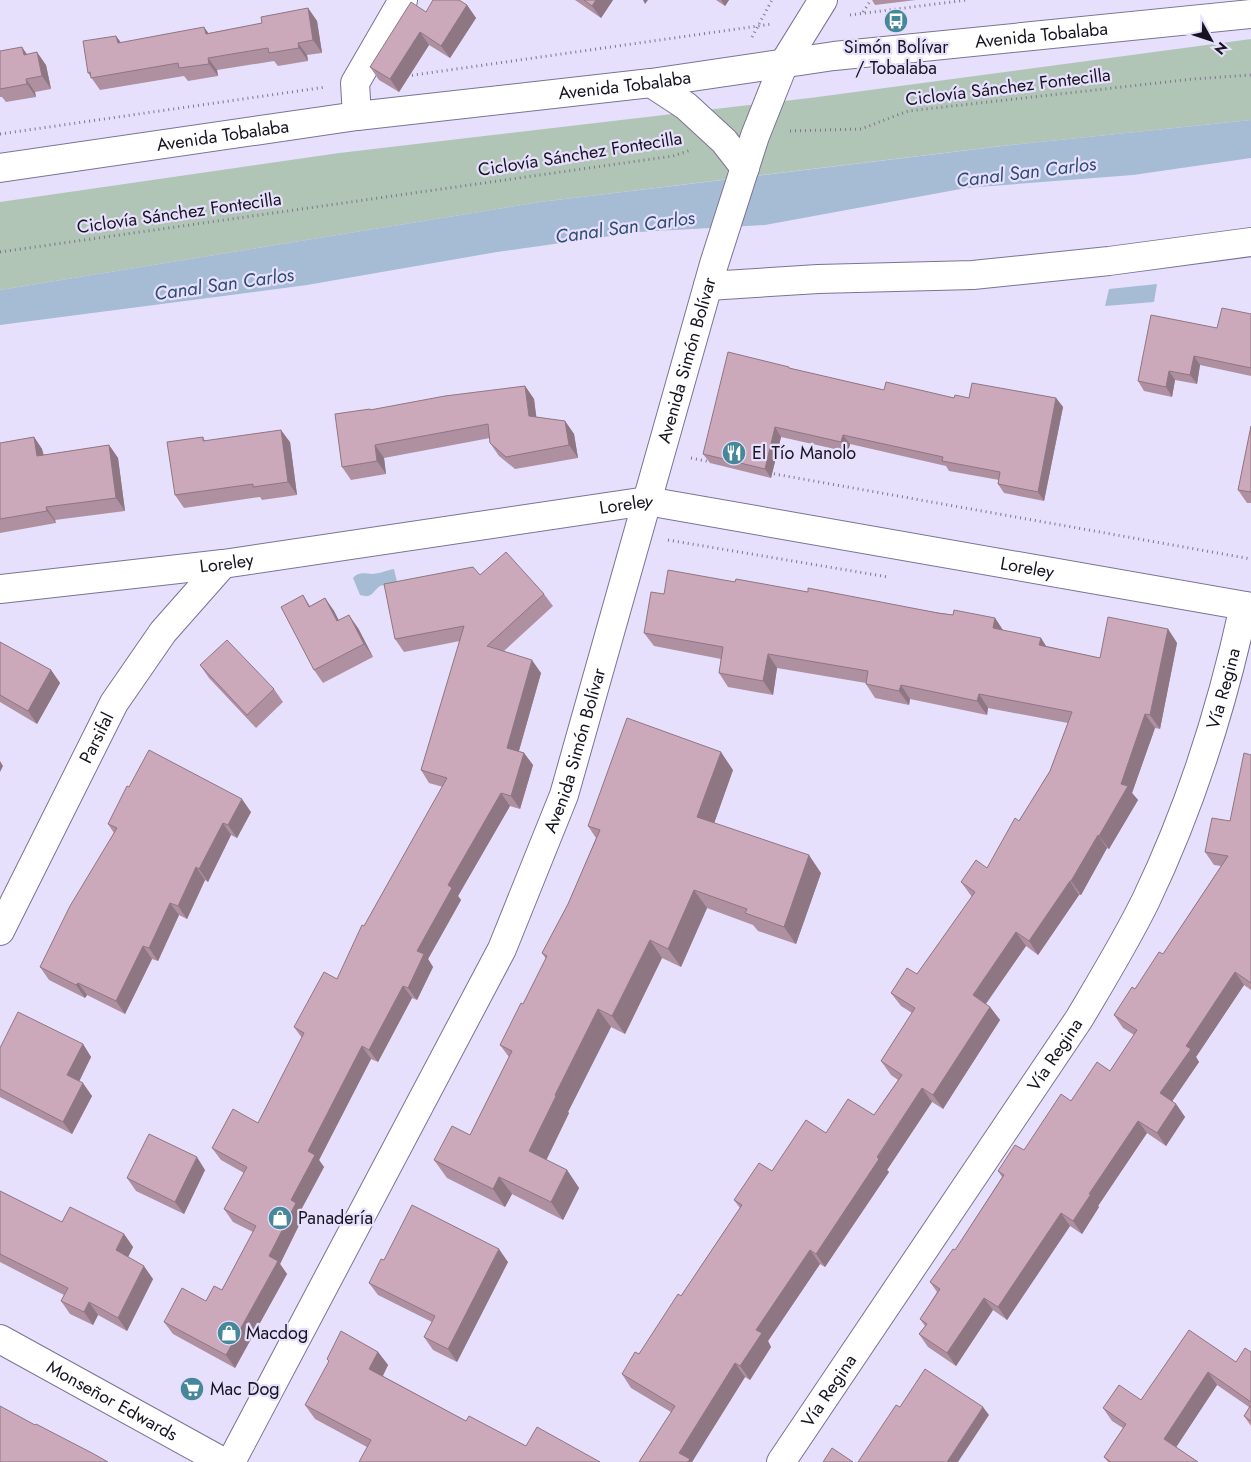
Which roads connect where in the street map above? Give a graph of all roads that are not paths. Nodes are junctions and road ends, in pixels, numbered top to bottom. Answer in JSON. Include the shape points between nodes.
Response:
{"nodes":[{"id":1,"x":403,"y":0,"type":"edge"},
{"id":2,"x":817,"y":10,"type":"edge"},
{"id":3,"x":1247,"y":10,"type":"edge"},
{"id":4,"x":784,"y":63,"type":"junction"},
{"id":5,"x":651,"y":83,"type":"junction"},
{"id":6,"x":357,"y":116,"type":"junction"},
{"id":7,"x":0,"y":168,"type":"edge"},
{"id":8,"x":743,"y":173,"type":"junction"},
{"id":9,"x":1251,"y":242,"type":"edge"},
{"id":10,"x":711,"y":275,"type":"junction"},
{"id":11,"x":647,"y":501,"type":"junction"},
{"id":12,"x":223,"y":564,"type":"junction"},
{"id":13,"x":0,"y":589,"type":"edge"},
{"id":14,"x":1247,"y":606,"type":"edge"},
{"id":15,"x":0,"y":930,"type":"edge"},
{"id":16,"x":0,"y":1339,"type":"edge"},
{"id":17,"x":223,"y":1462,"type":"edge"},
{"id":18,"x":231,"y":1462,"type":"edge"},
{"id":19,"x":781,"y":1462,"type":"edge"}],
"edges":[{"from":1,"to":6,"type":"street","via":[[355,83]]},
{"from":2,"to":4,"type":"street","name":"Avenida Simón Bolívar"},
{"from":3,"to":4,"type":"street","name":"Avenida Tobalaba"},
{"from":4,"to":5,"type":"street","name":"Avenida Tobalaba"},
{"from":4,"to":8,"type":"street","name":"Avenida Simón Bolívar","via":[[754,136]]},
{"from":5,"to":6,"type":"street","name":"Avenida Tobalaba"},
{"from":5,"to":8,"type":"street","via":[[686,106],[724,141]]},
{"from":6,"to":7,"type":"street","name":"Avenida Tobalaba"},
{"from":8,"to":10,"type":"street","name":"Avenida Simón Bolívar"},
{"from":9,"to":10,"type":"street","via":[[973,275],[818,279]]},
{"from":10,"to":11,"type":"street","name":"Avenida Simón Bolívar"},
{"from":11,"to":12,"type":"street","name":"Loreley"},
{"from":11,"to":14,"type":"street","name":"Loreley"},
{"from":11,"to":18,"type":"street","name":"Avenida Simón Bolívar","via":[[564,795],[502,949]]},
{"from":12,"to":13,"type":"street","name":"Loreley"},
{"from":12,"to":15,"type":"street","name":"Parsifal","via":[[163,632],[114,703]]},
{"from":14,"to":19,"type":"street","name":"Vía Regina","via":[[1196,782],[1146,901],[1114,961],[1079,1019]]},
{"from":16,"to":17,"type":"street","name":"Monseñor Edwards"}]}
